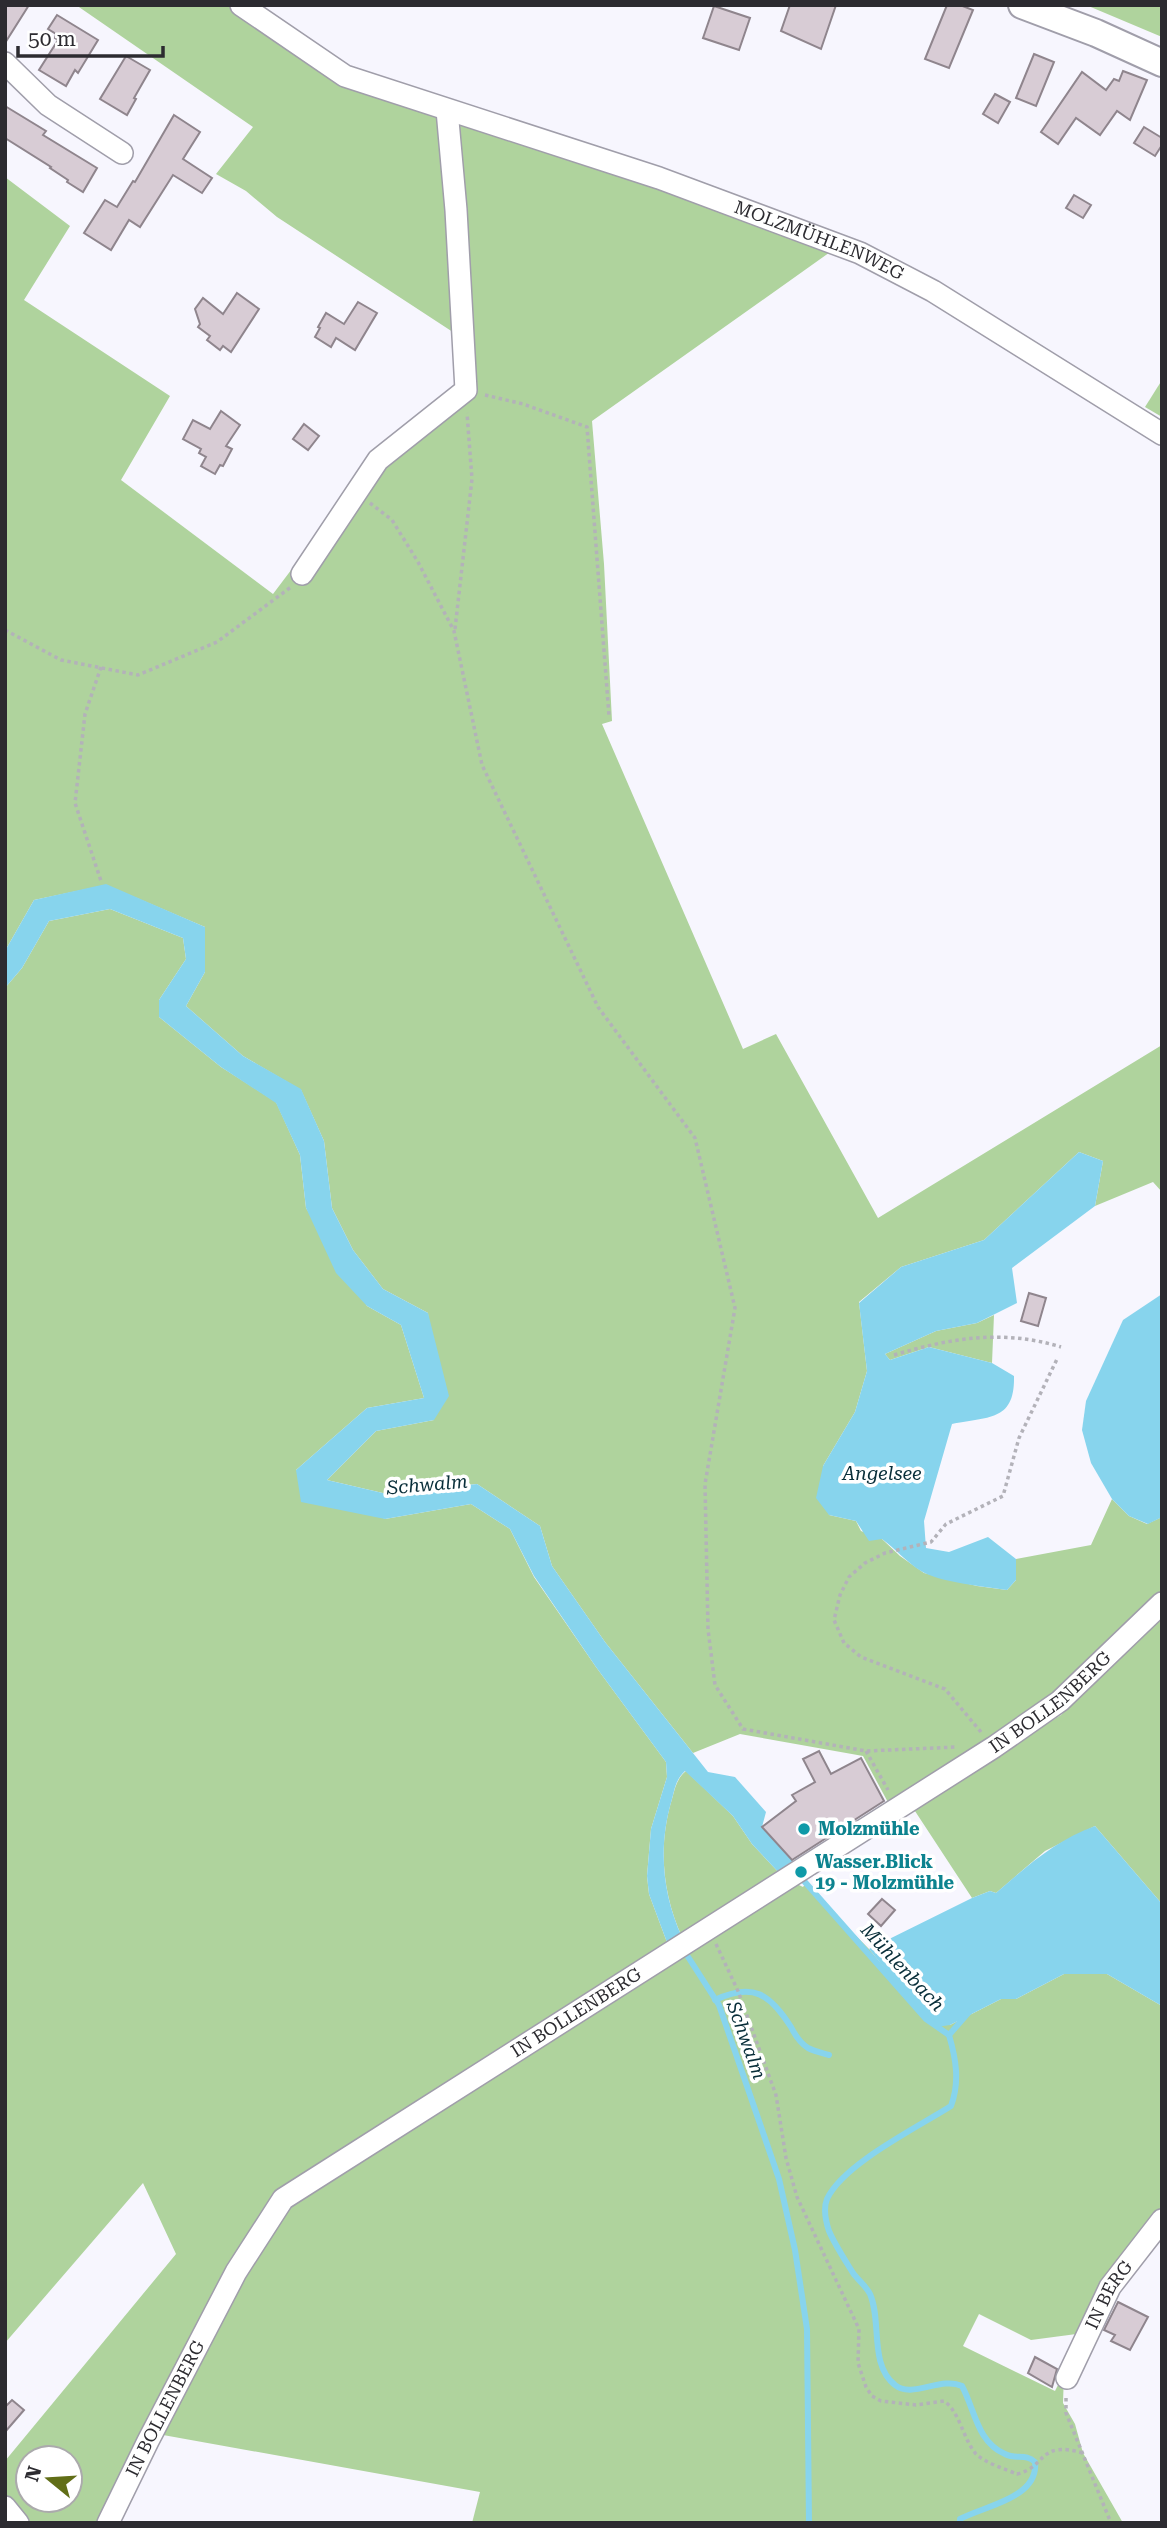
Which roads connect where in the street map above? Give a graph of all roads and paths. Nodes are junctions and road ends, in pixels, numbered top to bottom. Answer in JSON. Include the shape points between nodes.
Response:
{"nodes":[{"id":1,"x":242,"y":5,"type":"edge"},
{"id":2,"x":1022,"y":5,"type":"edge"},
{"id":3,"x":5,"y":63,"type":"edge"},
{"id":4,"x":1162,"y":63,"type":"edge"},
{"id":5,"x":447,"y":110,"type":"junction"},
{"id":6,"x":122,"y":153,"type":"dead end"},
{"id":7,"x":466,"y":390,"type":"junction"},
{"id":8,"x":1162,"y":434,"type":"edge"},
{"id":9,"x":358,"y":493,"type":"junction"},
{"id":10,"x":302,"y":574,"type":"joint"},
{"id":11,"x":5,"y":630,"type":"edge"},
{"id":12,"x":454,"y":631,"type":"junction"},
{"id":13,"x":101,"y":667,"type":"junction"},
{"id":14,"x":609,"y":716,"type":"dead end"},
{"id":15,"x":101,"y":881,"type":"dead end"},
{"id":16,"x":1061,"y":1347,"type":"dead end"},
{"id":17,"x":894,"y":1355,"type":"dead end"},
{"id":18,"x":1058,"y":1357,"type":"dead end"},
{"id":19,"x":1162,"y":1603,"type":"edge"},
{"id":20,"x":866,"y":1751,"type":"junction"},
{"id":21,"x":987,"y":1751,"type":"junction"},
{"id":22,"x":897,"y":1808,"type":"junction"},
{"id":23,"x":701,"y":1935,"type":"junction"},
{"id":24,"x":1162,"y":2220,"type":"edge"},
{"id":25,"x":1067,"y":2378,"type":"joint"},
{"id":26,"x":1083,"y":2453,"type":"junction"},
{"id":27,"x":5,"y":2507,"type":"edge"},
{"id":28,"x":18,"y":2523,"type":"edge"},
{"id":29,"x":108,"y":2523,"type":"edge"},
{"id":30,"x":1111,"y":2523,"type":"edge"}],
"edges":[{"from":1,"to":5,"type":"street","name":"MOLZMÜHLENWEG","via":[[345,76]]},
{"from":2,"to":4,"type":"main road"},
{"from":3,"to":6,"type":"street","via":[[48,105]]},
{"from":5,"to":7,"type":"street"},
{"from":5,"to":8,"type":"street","name":"MOLZMÜHLENWEG","via":[[659,178],[860,253],[933,291]]},
{"from":7,"to":9,"type":"street","via":[[378,460]]},
{"from":7,"to":12,"type":"path","via":[[472,479]]},
{"from":7,"to":14,"type":"path","via":[[587,427]]},
{"from":9,"to":10,"type":"street"},
{"from":9,"to":12,"type":"path","via":[[392,520]]},
{"from":10,"to":13,"type":"path","via":[[217,642],[138,676]]},
{"from":11,"to":13,"type":"path","via":[[61,660]]},
{"from":12,"to":20,"type":"path","via":[[482,765],[598,1007],[695,1138],[735,1308],[705,1485],[708,1629],[715,1685],[743,1729]]},
{"from":13,"to":15,"type":"path","via":[[85,714],[75,803]]},
{"from":16,"to":17,"type":"path","via":[[1021,1337],[988,1336],[940,1342]]},
{"from":18,"to":21,"type":"path","via":[[1019,1438],[1003,1496],[946,1524],[931,1542],[865,1563],[849,1577],[839,1595],[834,1620],[844,1643],[861,1657],[945,1689]]},
{"from":19,"to":21,"type":"street","name":"IN BOLLENBERG","via":[[1060,1701]]},
{"from":20,"to":21,"type":"path","via":[[956,1747]]},
{"from":20,"to":22,"type":"path"},
{"from":21,"to":22,"type":"street","name":"IN BOLLENBERG"},
{"from":22,"to":23,"type":"street","name":"IN BOLLENBERG"},
{"from":23,"to":26,"type":"path","via":[[738,1991],[776,2095],[797,2197],[859,2329],[858,2362],[872,2396],[916,2405],[944,2401],[978,2456],[1017,2474],[1056,2449]]},
{"from":23,"to":29,"type":"street","name":"IN BOLLENBERG","via":[[283,2199],[236,2272]]},
{"from":24,"to":25,"type":"street","name":"IN BERG","via":[[1110,2287]]},
{"from":25,"to":26,"type":"path","via":[[1066,2413]]},
{"from":26,"to":30,"type":"path"},
{"from":27,"to":28,"type":"street"}]}
